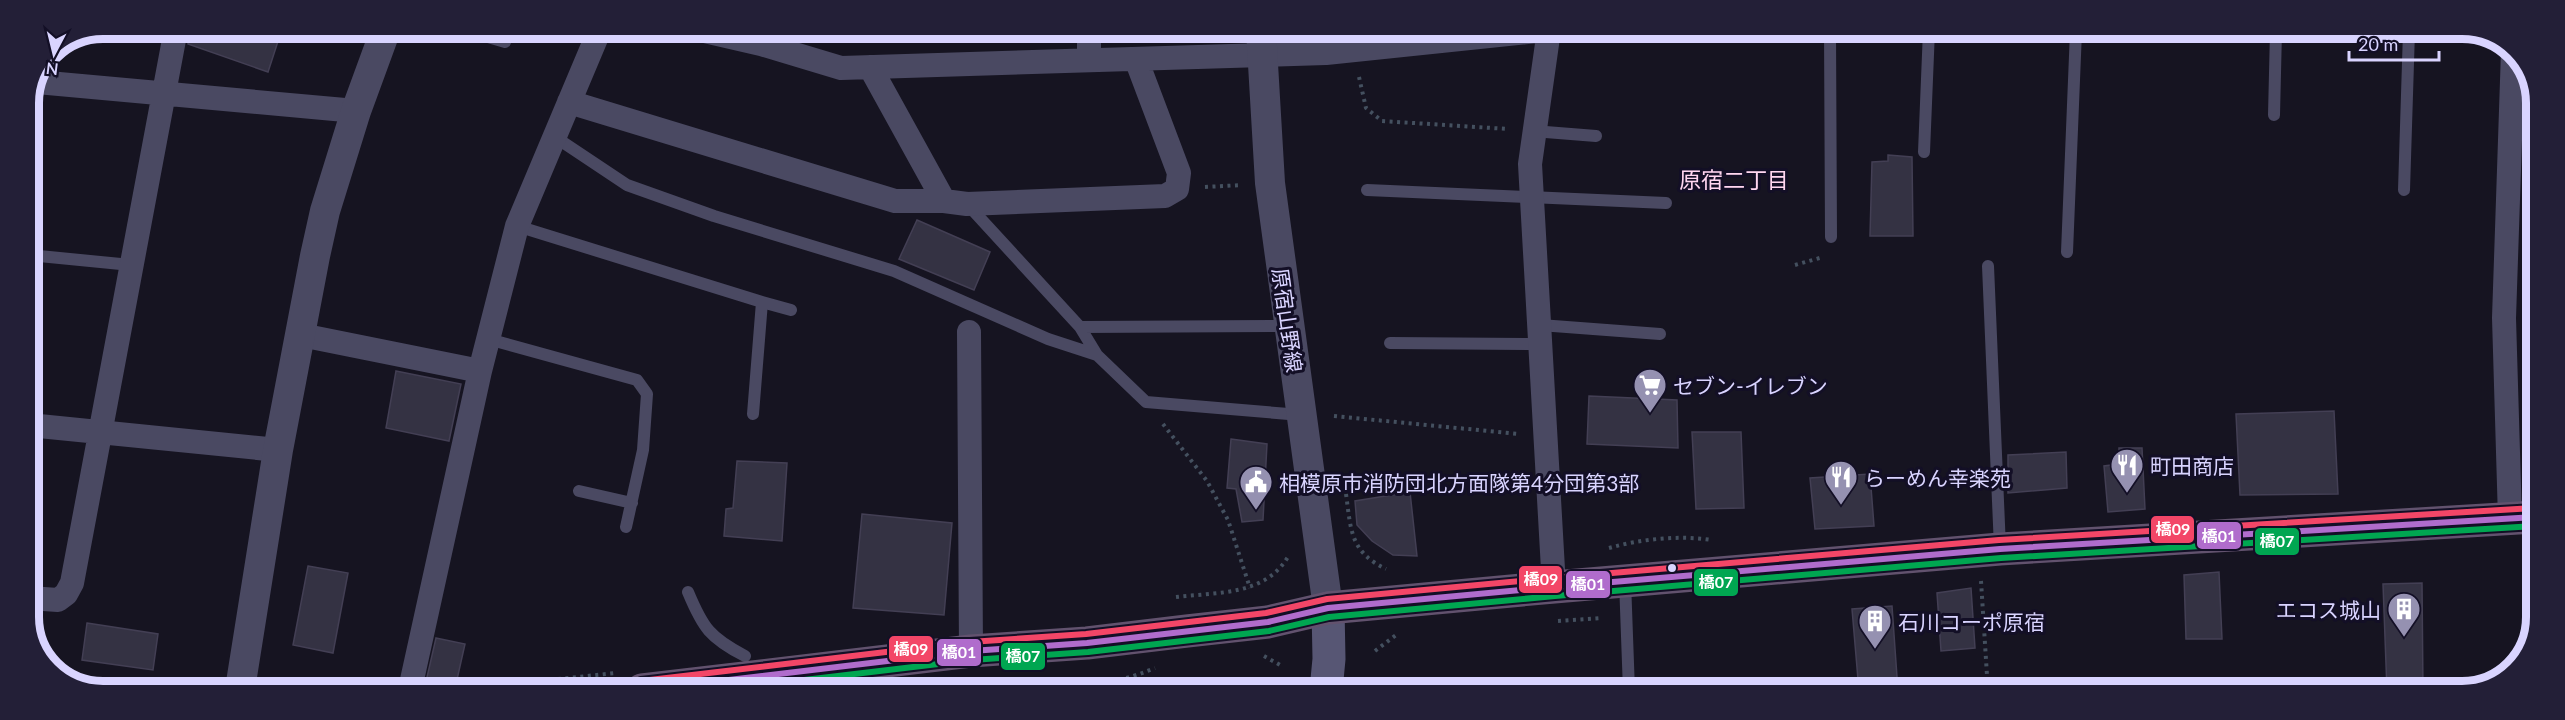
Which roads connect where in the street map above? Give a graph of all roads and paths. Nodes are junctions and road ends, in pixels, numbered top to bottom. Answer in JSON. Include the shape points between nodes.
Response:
{"nodes":[{"id":1,"x":174,"y":39,"type":"edge"},
{"id":2,"x":382,"y":39,"type":"edge"},
{"id":3,"x":496,"y":39,"type":"edge"},
{"id":4,"x":596,"y":39,"type":"edge"},
{"id":5,"x":768,"y":39,"type":"edge"},
{"id":6,"x":1089,"y":39,"type":"edge"},
{"id":7,"x":1363,"y":39,"type":"edge"},
{"id":8,"x":1547,"y":39,"type":"edge"},
{"id":9,"x":1830,"y":39,"type":"edge"},
{"id":10,"x":1929,"y":39,"type":"edge"},
{"id":11,"x":2076,"y":39,"type":"edge"},
{"id":12,"x":2276,"y":39,"type":"edge"},
{"id":13,"x":2409,"y":39,"type":"edge"},
{"id":14,"x":506,"y":42,"type":"dead end"},
{"id":15,"x":1261,"y":42,"type":"edge"},
{"id":16,"x":1136,"y":59,"type":"junction"},
{"id":17,"x":1089,"y":60,"type":"junction"},
{"id":18,"x":2513,"y":64,"type":"edge"},
{"id":19,"x":870,"y":67,"type":"junction"},
{"id":20,"x":1358,"y":73,"type":"dead end"},
{"id":21,"x":43,"y":83,"type":"edge"},
{"id":22,"x":163,"y":95,"type":"junction"},
{"id":23,"x":569,"y":102,"type":"junction"},
{"id":24,"x":356,"y":111,"type":"junction"},
{"id":25,"x":2274,"y":115,"type":"dead end"},
{"id":26,"x":1533,"y":131,"type":"junction"},
{"id":27,"x":555,"y":136,"type":"junction"},
{"id":28,"x":1596,"y":136,"type":"dead end"},
{"id":29,"x":1924,"y":152,"type":"dead end"},
{"id":30,"x":1247,"y":184,"type":"dead end"},
{"id":31,"x":1177,"y":189,"type":"junction"},
{"id":32,"x":1367,"y":190,"type":"dead end"},
{"id":33,"x":2404,"y":190,"type":"dead end"},
{"id":34,"x":1531,"y":198,"type":"junction"},
{"id":35,"x":956,"y":202,"type":"junction"},
{"id":36,"x":1666,"y":203,"type":"dead end"},
{"id":37,"x":517,"y":226,"type":"junction"},
{"id":38,"x":1831,"y":237,"type":"dead end"},
{"id":39,"x":2067,"y":252,"type":"dead end"},
{"id":40,"x":1829,"y":255,"type":"dead end"},
{"id":41,"x":39,"y":256,"type":"edge"},
{"id":42,"x":131,"y":265,"type":"junction"},
{"id":43,"x":1795,"y":265,"type":"dead end"},
{"id":44,"x":1988,"y":266,"type":"dead end"},
{"id":45,"x":762,"y":302,"type":"junction"},
{"id":46,"x":791,"y":310,"type":"dead end"},
{"id":47,"x":1289,"y":326,"type":"junction"},
{"id":48,"x":1080,"y":327,"type":"junction"},
{"id":49,"x":969,"y":332,"type":"dead end"},
{"id":50,"x":1541,"y":334,"type":"junction"},
{"id":51,"x":1660,"y":334,"type":"dead end"},
{"id":52,"x":301,"y":335,"type":"junction"},
{"id":53,"x":489,"y":339,"type":"junction"},
{"id":54,"x":1390,"y":343,"type":"dead end"},
{"id":55,"x":1097,"y":355,"type":"junction"},
{"id":56,"x":480,"y":371,"type":"junction"},
{"id":57,"x":1146,"y":402,"type":"junction"},
{"id":58,"x":753,"y":414,"type":"dead end"},
{"id":59,"x":1302,"y":415,"type":"junction"},
{"id":60,"x":1335,"y":416,"type":"dead end"},
{"id":61,"x":39,"y":426,"type":"edge"},
{"id":62,"x":100,"y":432,"type":"junction"},
{"id":63,"x":1547,"y":437,"type":"junction"},
{"id":64,"x":278,"y":450,"type":"junction"},
{"id":65,"x":579,"y":490,"type":"dead end"},
{"id":66,"x":632,"y":503,"type":"junction"},
{"id":67,"x":2522,"y":518,"type":"edge"},
{"id":68,"x":626,"y":527,"type":"dead end"},
{"id":69,"x":1990,"y":550,"type":"junction"},
{"id":70,"x":1367,"y":560,"type":"dead end"},
{"id":71,"x":1377,"y":565,"type":"dead end"},
{"id":72,"x":1282,"y":569,"type":"dead end"},
{"id":73,"x":1625,"y":581,"type":"junction"},
{"id":74,"x":1266,"y":582,"type":"dead end"},
{"id":75,"x":1554,"y":587,"type":"junction"},
{"id":76,"x":1250,"y":588,"type":"dead end"},
{"id":77,"x":688,"y":592,"type":"dead end"},
{"id":78,"x":39,"y":599,"type":"edge"},
{"id":79,"x":1328,"y":608,"type":"junction"},
{"id":80,"x":1384,"y":642,"type":"dead end"},
{"id":81,"x":971,"y":651,"type":"junction"},
{"id":82,"x":1375,"y":651,"type":"dead end"},
{"id":83,"x":745,"y":656,"type":"dead end"},
{"id":84,"x":1269,"y":658,"type":"dead end"},
{"id":85,"x":1280,"y":665,"type":"dead end"},
{"id":86,"x":241,"y":681,"type":"edge"},
{"id":87,"x":412,"y":681,"type":"edge"},
{"id":88,"x":718,"y":681,"type":"edge"},
{"id":89,"x":1327,"y":681,"type":"edge"},
{"id":90,"x":1629,"y":681,"type":"edge"},
{"id":91,"x":1988,"y":681,"type":"edge"}],
"edges":[{"from":1,"to":22,"type":"street"},
{"from":2,"to":24,"type":"street"},
{"from":3,"to":14,"type":"lane"},
{"from":4,"to":23,"type":"street"},
{"from":5,"to":19,"type":"street","via":[[841,68]]},
{"from":6,"to":17,"type":"street"},
{"from":7,"to":15,"type":"street"},
{"from":8,"to":26,"type":"street"},
{"from":9,"to":38,"type":"lane"},
{"from":10,"to":29,"type":"lane"},
{"from":11,"to":39,"type":"lane"},
{"from":12,"to":25,"type":"lane"},
{"from":13,"to":33,"type":"lane"},
{"from":15,"to":16,"type":"street"},
{"from":15,"to":47,"type":"street","name":"原宿山野線","via":[[1270,183]]},
{"from":16,"to":17,"type":"street"},
{"from":16,"to":31,"type":"street","via":[[1179,173]]},
{"from":17,"to":19,"type":"street"},
{"from":18,"to":67,"type":"street","via":[[2504,318]]},
{"from":19,"to":35,"type":"street"},
{"from":20,"to":26,"type":"path","via":[[1366,108],[1382,121]]},
{"from":21,"to":22,"type":"street"},
{"from":22,"to":24,"type":"street"},
{"from":22,"to":42,"type":"street"},
{"from":23,"to":27,"type":"street"},
{"from":23,"to":35,"type":"street","via":[[895,201]]},
{"from":24,"to":52,"type":"street","via":[[325,211]]},
{"from":26,"to":28,"type":"lane"},
{"from":26,"to":34,"type":"street"},
{"from":27,"to":37,"type":"street"},
{"from":27,"to":55,"type":"lane","via":[[627,185],[894,271],[1048,339]]},
{"from":30,"to":31,"type":"path"},
{"from":31,"to":35,"type":"street","via":[[1165,196]]},
{"from":32,"to":34,"type":"lane"},
{"from":34,"to":36,"type":"lane"},
{"from":34,"to":50,"type":"street"},
{"from":35,"to":48,"type":"lane"},
{"from":37,"to":45,"type":"lane"},
{"from":37,"to":53,"type":"street"},
{"from":40,"to":43,"type":"path"},
{"from":41,"to":42,"type":"lane"},
{"from":42,"to":62,"type":"street"},
{"from":44,"to":69,"type":"lane"},
{"from":45,"to":46,"type":"lane"},
{"from":45,"to":58,"type":"lane"},
{"from":47,"to":48,"type":"lane"},
{"from":47,"to":59,"type":"street","name":"原宿山野線"},
{"from":48,"to":55,"type":"lane"},
{"from":49,"to":81,"type":"street"},
{"from":50,"to":51,"type":"lane"},
{"from":50,"to":54,"type":"lane"},
{"from":50,"to":63,"type":"street"},
{"from":52,"to":56,"type":"street"},
{"from":52,"to":64,"type":"street"},
{"from":53,"to":56,"type":"street"},
{"from":53,"to":66,"type":"lane","via":[[637,380],[644,387],[647,402],[643,450]]},
{"from":55,"to":57,"type":"lane"},
{"from":56,"to":87,"type":"street"},
{"from":57,"to":59,"type":"lane"},
{"from":57,"to":76,"type":"path","via":[[1207,482],[1223,510]]},
{"from":59,"to":79,"type":"street","name":"原宿山野線"},
{"from":60,"to":63,"type":"path"},
{"from":61,"to":62,"type":"street"},
{"from":62,"to":64,"type":"street"},
{"from":62,"to":78,"type":"street","via":[[72,583],[58,600]]},
{"from":63,"to":75,"type":"street"},
{"from":64,"to":86,"type":"street"},
{"from":65,"to":66,"type":"lane"},
{"from":66,"to":68,"type":"lane"},
{"from":67,"to":69,"type":"highway"},
{"from":69,"to":73,"type":"highway"},
{"from":69,"to":91,"type":"path"},
{"from":70,"to":71,"type":"path"},
{"from":72,"to":74,"type":"path"},
{"from":73,"to":75,"type":"highway"},
{"from":73,"to":90,"type":"lane"},
{"from":75,"to":79,"type":"highway"},
{"from":77,"to":83,"type":"lane","via":[[710,634]]},
{"from":79,"to":81,"type":"highway","via":[[1268,622],[1187,632]]},
{"from":79,"to":89,"type":"main road"},
{"from":80,"to":82,"type":"path"},
{"from":81,"to":88,"type":"highway"},
{"from":84,"to":85,"type":"path"}]}
